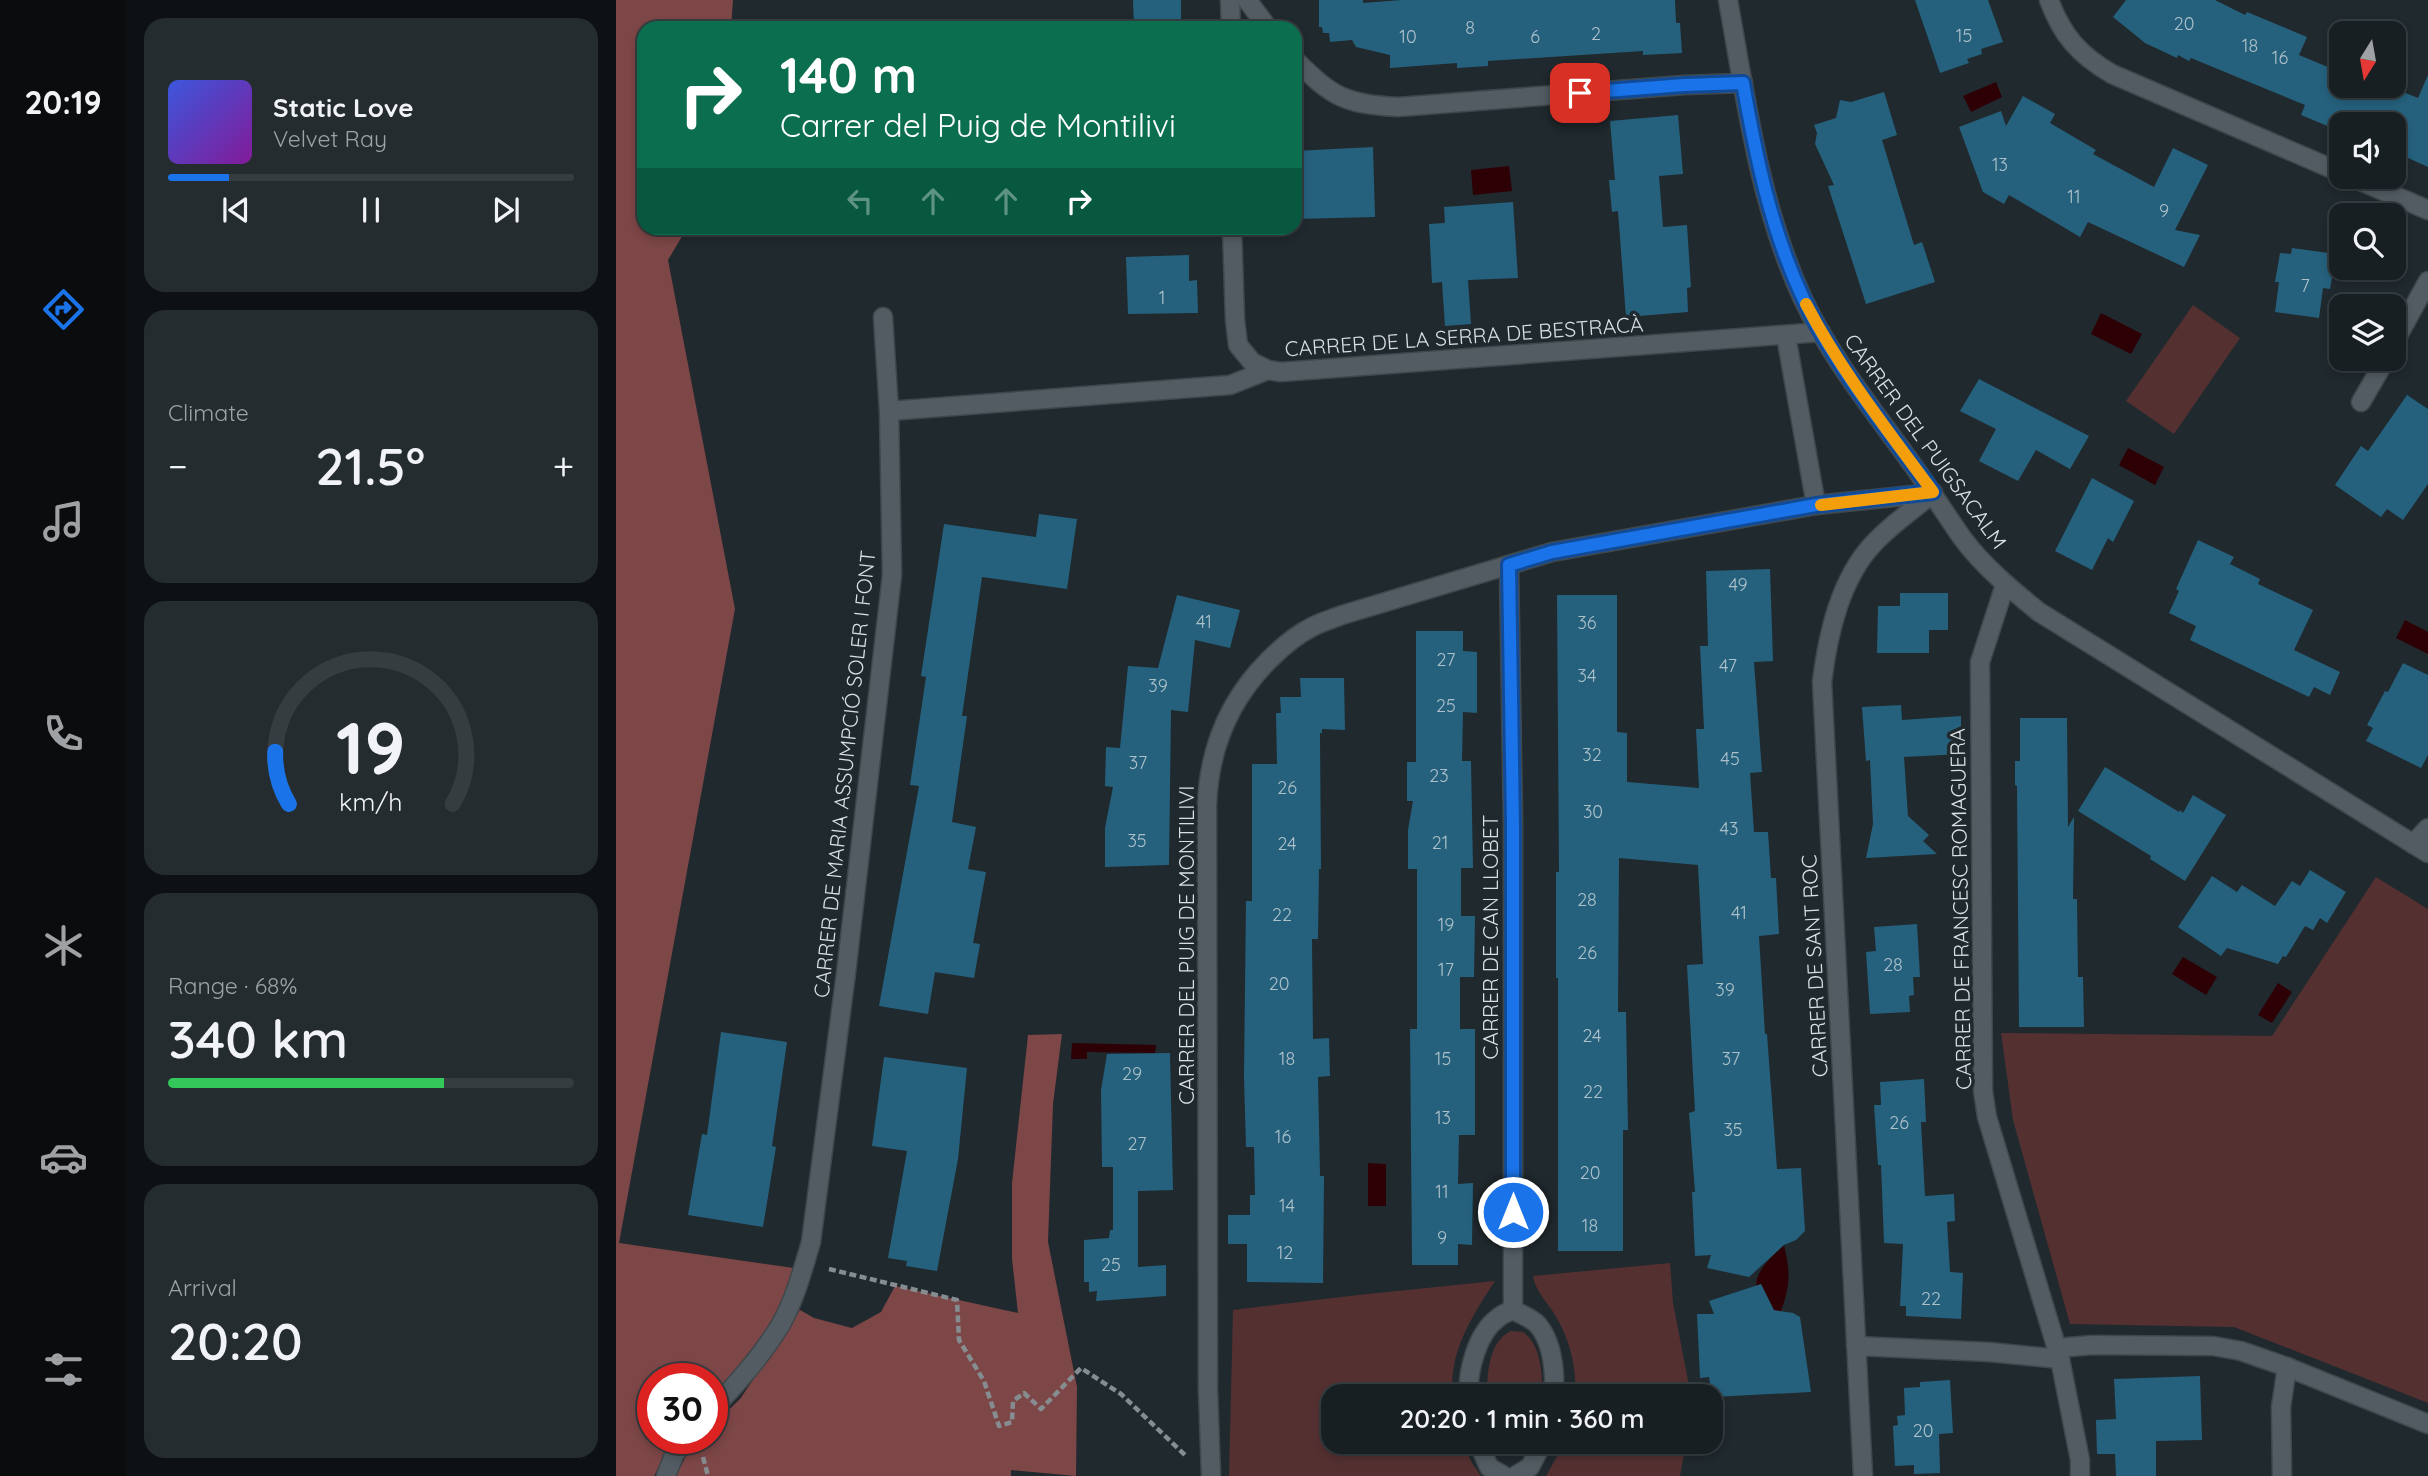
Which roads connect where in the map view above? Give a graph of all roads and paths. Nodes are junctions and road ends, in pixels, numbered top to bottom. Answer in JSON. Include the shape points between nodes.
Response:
{"nodes":[{"id":1,"x":1230,"y":0,"type":"edge"},
{"id":2,"x":1247,"y":0,"type":"edge"},
{"id":3,"x":1728,"y":0,"type":"edge"},
{"id":4,"x":2049,"y":0,"type":"edge"},
{"id":5,"x":1231,"y":21,"type":"edge"},
{"id":6,"x":1263,"y":21,"type":"edge"},
{"id":7,"x":1302,"y":66,"type":"edge"},
{"id":8,"x":1743,"y":83,"type":"junction"},
{"id":9,"x":2329,"y":167,"type":"edge"},
{"id":10,"x":2379,"y":189,"type":"edge"},
{"id":11,"x":2428,"y":210,"type":"edge"},
{"id":12,"x":1232,"y":235,"type":"edge"},
{"id":13,"x":2428,"y":281,"type":"edge"},
{"id":14,"x":883,"y":317,"type":"dead end"},
{"id":15,"x":2406,"y":321,"type":"edge"},
{"id":16,"x":1821,"y":332,"type":"junction"},
{"id":17,"x":1786,"y":336,"type":"junction"},
{"id":18,"x":1268,"y":370,"type":"junction"},
{"id":19,"x":2379,"y":371,"type":"edge"},
{"id":20,"x":2361,"y":402,"type":"dead end"},
{"id":21,"x":889,"y":411,"type":"junction"},
{"id":22,"x":1933,"y":492,"type":"junction"},
{"id":23,"x":1816,"y":505,"type":"junction"},
{"id":24,"x":1509,"y":565,"type":"junction"},
{"id":25,"x":2006,"y":585,"type":"junction"},
{"id":26,"x":2428,"y":828,"type":"edge"},
{"id":27,"x":2420,"y":849,"type":"edge"},
{"id":28,"x":801,"y":1275,"type":"junction"},
{"id":29,"x":1513,"y":1310,"type":"junction"},
{"id":30,"x":1856,"y":1346,"type":"junction"},
{"id":31,"x":2059,"y":1353,"type":"junction"},
{"id":32,"x":2287,"y":1367,"type":"junction"},
{"id":33,"x":1470,"y":1384,"type":"edge"},
{"id":34,"x":1555,"y":1384,"type":"edge"},
{"id":35,"x":728,"y":1392,"type":"edge"},
{"id":36,"x":2428,"y":1424,"type":"edge"},
{"id":37,"x":675,"y":1454,"type":"edge"},
{"id":38,"x":1483,"y":1454,"type":"edge"},
{"id":39,"x":1537,"y":1454,"type":"edge"},
{"id":40,"x":1210,"y":1469,"type":"edge"},
{"id":41,"x":666,"y":1476,"type":"edge"},
{"id":42,"x":1504,"y":1476,"type":"edge"},
{"id":43,"x":1516,"y":1476,"type":"edge"},
{"id":44,"x":1863,"y":1476,"type":"edge"},
{"id":45,"x":2080,"y":1476,"type":"edge"},
{"id":46,"x":2282,"y":1476,"type":"edge"}],
"edges":[{"from":1,"to":5,"type":"street"},
{"from":2,"to":6,"type":"street"},
{"from":3,"to":8,"type":"street","name":"CARRER DEL PUIGSACALM"},
{"from":4,"to":9,"type":"street","via":[[2071,43],[2089,61]]},
{"from":7,"to":8,"type":"street","via":[[1348,101],[1398,107]]},
{"from":8,"to":16,"type":"street","name":"CARRER DEL PUIGSACALM","via":[[1783,252]]},
{"from":10,"to":11,"type":"street"},
{"from":12,"to":18,"type":"street","name":"CARRER DE LA SERRA DE BESTRACÀ","via":[[1238,345],[1251,362]]},
{"from":13,"to":15,"type":"street"},
{"from":14,"to":21,"type":"street","name":"CARRER DE MARIA ASSUMPCIÓ SOLER I FONT"},
{"from":16,"to":17,"type":"street","name":"CARRER DE LA SERRA DE BESTRACÀ"},
{"from":16,"to":22,"type":"street","name":"CARRER DEL PUIGSACALM"},
{"from":17,"to":18,"type":"street","name":"CARRER DE LA SERRA DE BESTRACÀ"},
{"from":17,"to":23,"type":"street"},
{"from":18,"to":21,"type":"street","via":[[1230,385]]},
{"from":19,"to":20,"type":"street"},
{"from":21,"to":28,"type":"street","name":"CARRER DE MARIA ASSUMPCIÓ SOLER I FONT","via":[[892,575],[818,1193]]},
{"from":22,"to":23,"type":"street","name":"CARRER DEL PUIG DE MONTILIVI"},
{"from":22,"to":25,"type":"street","name":"CARRER DEL PUIGSACALM","via":[[1964,540]]},
{"from":22,"to":30,"type":"street","name":"CARRER DE SANT ROC","via":[[1875,542],[1853,570],[1835,617],[1822,682]]},
{"from":23,"to":24,"type":"street","name":"CARRER DEL PUIG DE MONTILIVI","via":[[1552,552]]},
{"from":24,"to":29,"type":"street","name":"CARRER DE CAN LLOBET"},
{"from":24,"to":40,"type":"street","name":"CARRER DEL PUIG DE MONTILIVI","via":[[1342,615],[1296,636],[1245,686],[1214,751],[1207,804]]},
{"from":25,"to":27,"type":"street","name":"CARRER DEL PUIGSACALM","via":[[2039,612]]},
{"from":25,"to":31,"type":"street","name":"CARRER DE FRANCESC ROMAGUERA","via":[[1980,662],[1983,1091]]},
{"from":26,"to":27,"type":"street"},
{"from":28,"to":35,"type":"street","name":"CARRER DE MARIA ASSUMPCIÓ SOLER I FONT","via":[[782,1323],[760,1357]]},
{"from":28,"to":40,"type":"path","via":[[830,1269],[957,1300],[959,1340],[984,1381],[999,1426],[1012,1422],[1013,1401],[1024,1393],[1041,1409],[1081,1368],[1121,1394],[1184,1456]]},
{"from":29,"to":33,"type":"street","via":[[1497,1318],[1482,1335]]},
{"from":29,"to":34,"type":"street","via":[[1537,1324],[1550,1351]]},
{"from":30,"to":31,"type":"street"},
{"from":30,"to":44,"type":"street","name":"CARRER DE SANT ROC"},
{"from":31,"to":32,"type":"street","via":[[2093,1345],[2213,1346]]},
{"from":31,"to":45,"type":"street","name":"CARRER DE FRANCESC ROMAGUERA"},
{"from":32,"to":36,"type":"street"},
{"from":32,"to":46,"type":"street","via":[[2281,1407]]},
{"from":37,"to":41,"type":"street"},
{"from":38,"to":42,"type":"street","via":[[1489,1467]]},
{"from":39,"to":43,"type":"street","via":[[1530,1467]]}]}
